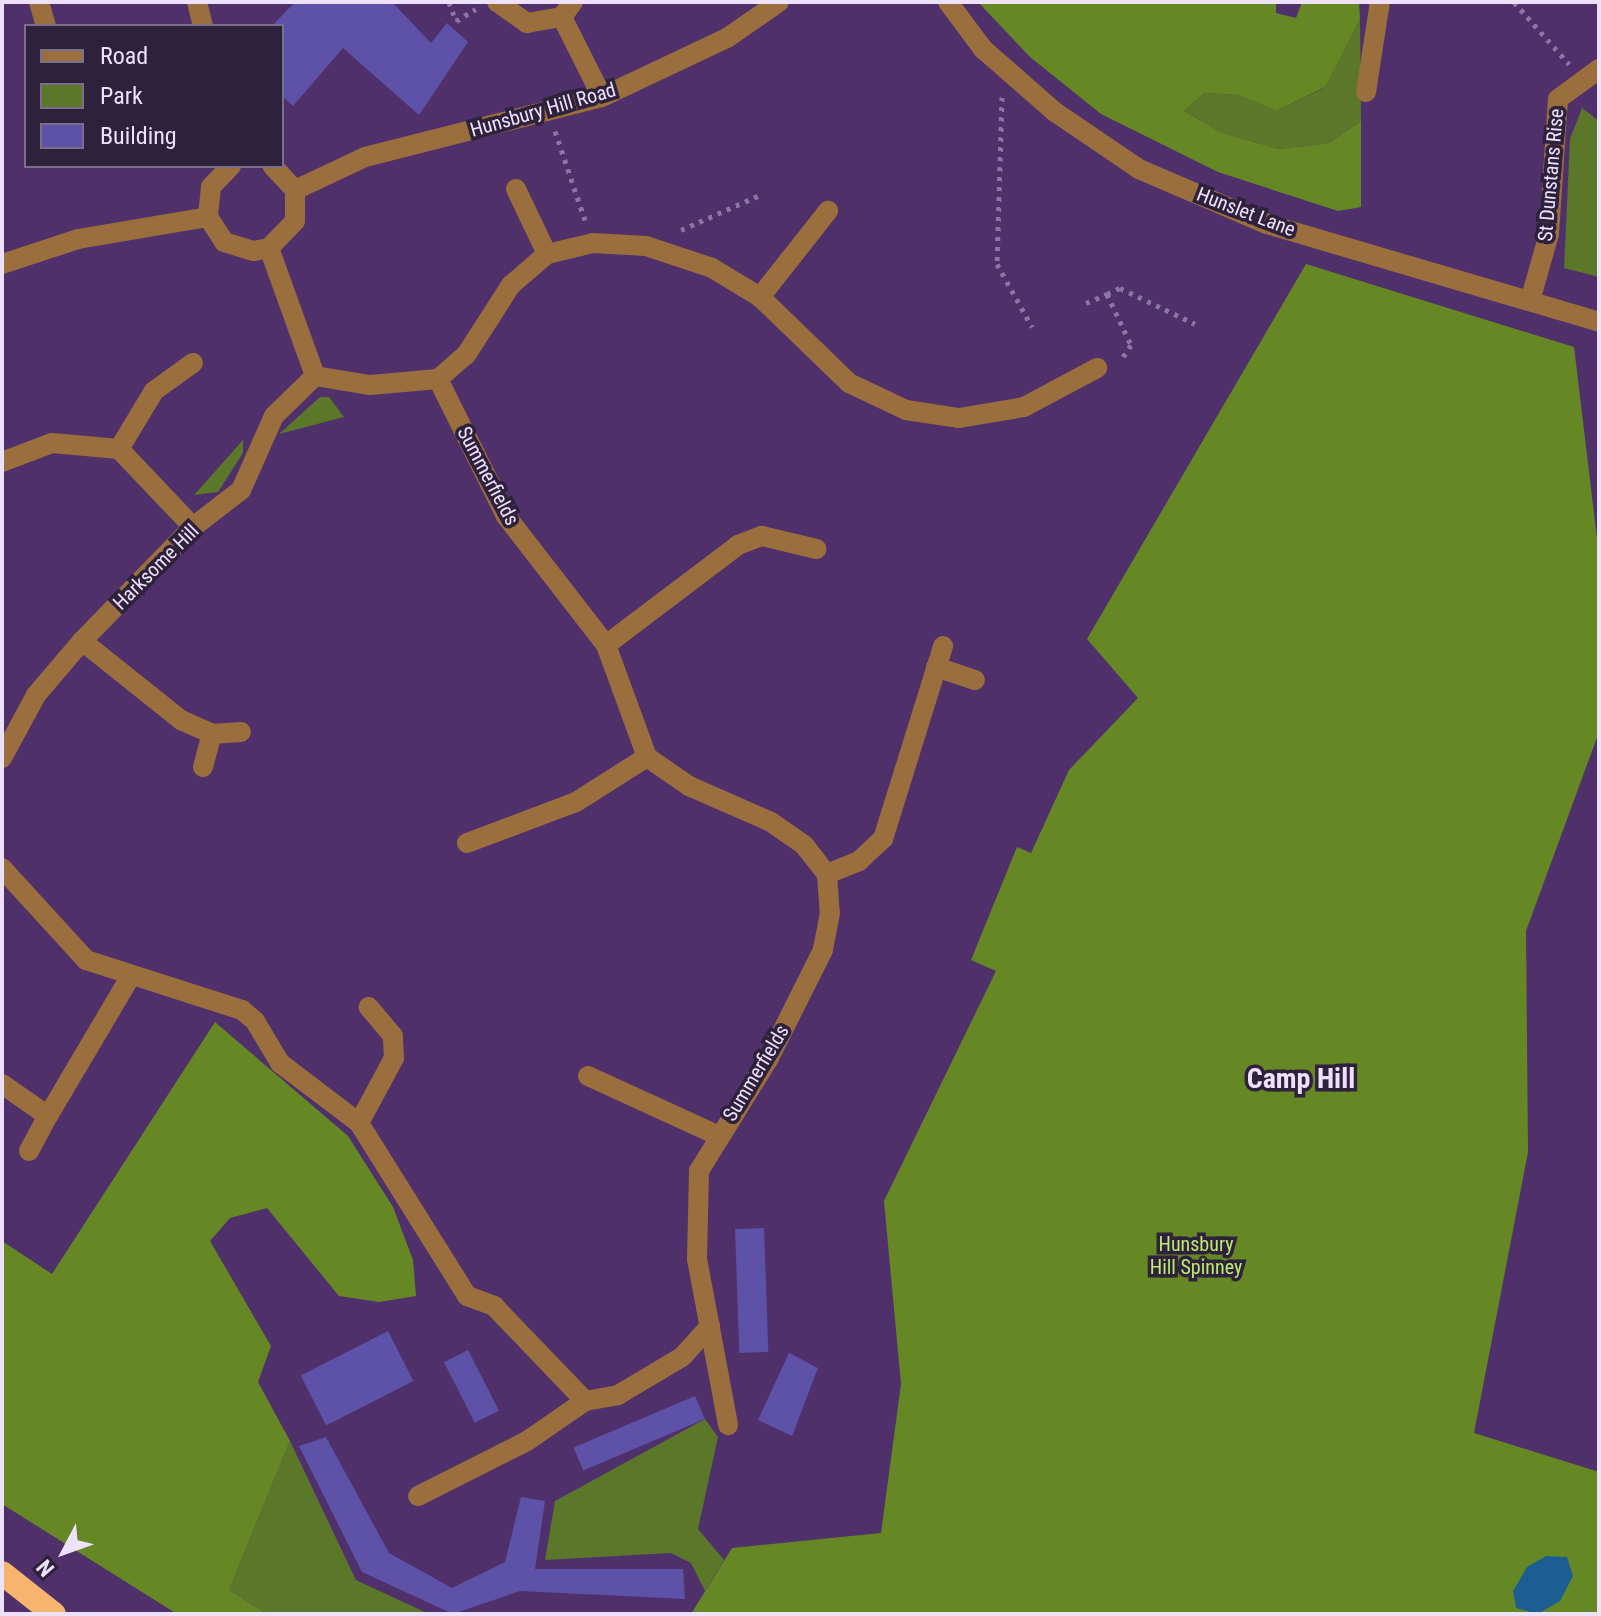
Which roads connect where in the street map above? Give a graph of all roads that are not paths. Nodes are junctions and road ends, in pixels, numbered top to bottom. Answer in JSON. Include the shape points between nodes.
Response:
{"nodes":[{"id":1,"x":39,"y":2,"type":"edge"},
{"id":2,"x":197,"y":2,"type":"edge"},
{"id":3,"x":497,"y":2,"type":"edge"},
{"id":4,"x":779,"y":2,"type":"edge"},
{"id":5,"x":948,"y":2,"type":"edge"},
{"id":6,"x":1380,"y":2,"type":"edge"},
{"id":7,"x":568,"y":10,"type":"edge"},
{"id":8,"x":45,"y":24,"type":"edge"},
{"id":9,"x":202,"y":24,"type":"edge"},
{"id":10,"x":1599,"y":69,"type":"edge"},
{"id":11,"x":1366,"y":92,"type":"dead end"},
{"id":12,"x":602,"y":97,"type":"junction"},
{"id":13,"x":229,"y":168,"type":"edge"},
{"id":14,"x":275,"y":168,"type":"edge"},
{"id":15,"x":516,"y":189,"type":"dead end"},
{"id":16,"x":295,"y":190,"type":"junction"},
{"id":17,"x":828,"y":211,"type":"dead end"},
{"id":18,"x":208,"y":217,"type":"junction"},
{"id":19,"x":269,"y":248,"type":"junction"},
{"id":20,"x":547,"y":254,"type":"junction"},
{"id":21,"x":2,"y":264,"type":"edge"},
{"id":22,"x":760,"y":297,"type":"junction"},
{"id":23,"x":1530,"y":301,"type":"junction"},
{"id":24,"x":1599,"y":322,"type":"edge"},
{"id":25,"x":193,"y":363,"type":"dead end"},
{"id":26,"x":1107,"y":368,"type":"road end"},
{"id":27,"x":315,"y":376,"type":"junction"},
{"id":28,"x":438,"y":379,"type":"junction"},
{"id":29,"x":119,"y":449,"type":"junction"},
{"id":30,"x":2,"y":462,"type":"edge"},
{"id":31,"x":193,"y":527,"type":"junction"},
{"id":32,"x":816,"y":549,"type":"dead end"},
{"id":33,"x":82,"y":641,"type":"junction"},
{"id":34,"x":606,"y":645,"type":"junction"},
{"id":35,"x":943,"y":646,"type":"dead end"},
{"id":36,"x":936,"y":667,"type":"junction"},
{"id":37,"x":975,"y":680,"type":"dead end"},
{"id":38,"x":241,"y":732,"type":"dead end"},
{"id":39,"x":212,"y":734,"type":"junction"},
{"id":40,"x":647,"y":757,"type":"junction"},
{"id":41,"x":2,"y":758,"type":"edge"},
{"id":42,"x":203,"y":767,"type":"dead end"},
{"id":43,"x":467,"y":843,"type":"dead end"},
{"id":44,"x":2,"y":868,"type":"edge"},
{"id":45,"x":827,"y":874,"type":"junction"},
{"id":46,"x":129,"y":979,"type":"junction"},
{"id":47,"x":369,"y":1007,"type":"dead end"},
{"id":48,"x":588,"y":1076,"type":"dead end"},
{"id":49,"x":2,"y":1084,"type":"edge"},
{"id":50,"x":48,"y":1116,"type":"junction"},
{"id":51,"x":359,"y":1123,"type":"junction"},
{"id":52,"x":719,"y":1136,"type":"junction"},
{"id":53,"x":29,"y":1151,"type":"dead end"},
{"id":54,"x":710,"y":1326,"type":"junction"},
{"id":55,"x":585,"y":1401,"type":"junction"},
{"id":56,"x":728,"y":1425,"type":"dead end"},
{"id":57,"x":418,"y":1496,"type":"dead end"},
{"id":58,"x":2,"y":1573,"type":"edge"},
{"id":59,"x":54,"y":1614,"type":"edge"}],
"edges":[{"from":1,"to":8,"type":"street"},
{"from":2,"to":9,"type":"street"},
{"from":3,"to":7,"type":"street","via":[[527,23]]},
{"from":4,"to":12,"type":"street","name":"Hunsbury Hill Road","via":[[727,38]]},
{"from":5,"to":23,"type":"street","name":"Hunslet Lane","via":[[983,49],[1055,112],[1139,169],[1267,224]]},
{"from":6,"to":11,"type":"street"},
{"from":7,"to":12,"type":"street"},
{"from":10,"to":23,"type":"street","name":"St Dunstans Rise","via":[[1558,99],[1549,234]]},
{"from":12,"to":16,"type":"street","name":"Hunsbury Hill Road","via":[[365,157]]},
{"from":13,"to":18,"type":"street","via":[[211,187]]},
{"from":14,"to":16,"type":"street"},
{"from":15,"to":20,"type":"street"},
{"from":16,"to":19,"type":"street","via":[[295,221]]},
{"from":17,"to":22,"type":"street"},
{"from":18,"to":19,"type":"street","via":[[238,249]]},
{"from":18,"to":21,"type":"street","via":[[78,239]]},
{"from":19,"to":27,"type":"street"},
{"from":20,"to":22,"type":"street","via":[[593,243],[646,246],[712,268]]},
{"from":20,"to":28,"type":"street","via":[[511,285],[466,355]]},
{"from":22,"to":26,"type":"street","via":[[849,383],[906,410],[959,418],[1024,407]]},
{"from":23,"to":24,"type":"street","name":"Hunslet Lane"},
{"from":25,"to":29,"type":"street","via":[[154,391]]},
{"from":27,"to":28,"type":"street","via":[[370,385]]},
{"from":27,"to":31,"type":"street","name":"Harksome Hill","via":[[274,416],[241,490]]},
{"from":28,"to":34,"type":"street","name":"Summerfields","via":[[506,516]]},
{"from":29,"to":30,"type":"street","via":[[52,443]]},
{"from":29,"to":31,"type":"street"},
{"from":31,"to":33,"type":"street","name":"Harksome Hill"},
{"from":32,"to":34,"type":"street","via":[[762,536],[738,545]]},
{"from":33,"to":39,"type":"street","via":[[152,701]]},
{"from":33,"to":41,"type":"street","name":"Harksome Hill","via":[[36,695]]},
{"from":34,"to":40,"type":"street","name":"Summerfields"},
{"from":35,"to":36,"type":"street"},
{"from":36,"to":37,"type":"street"},
{"from":36,"to":45,"type":"street","via":[[883,839],[859,861]]},
{"from":38,"to":39,"type":"street"},
{"from":39,"to":42,"type":"street"},
{"from":40,"to":43,"type":"street","via":[[576,802]]},
{"from":40,"to":45,"type":"street","via":[[689,786],[771,822],[804,845]]},
{"from":44,"to":46,"type":"street","via":[[69,945]]},
{"from":45,"to":52,"type":"street","name":"Summerfields","via":[[830,913],[823,950],[769,1058]]},
{"from":46,"to":50,"type":"street"},
{"from":46,"to":51,"type":"street","via":[[242,1010],[280,1063]]},
{"from":47,"to":51,"type":"street","via":[[393,1036],[394,1058]]},
{"from":48,"to":52,"type":"street","name":"Summerfields"},
{"from":49,"to":50,"type":"street"},
{"from":50,"to":53,"type":"street"},
{"from":51,"to":55,"type":"street","via":[[467,1296],[494,1306]]},
{"from":52,"to":54,"type":"street","name":"Summerfields","via":[[699,1171],[697,1259]]},
{"from":54,"to":55,"type":"street","via":[[670,1365],[618,1395]]},
{"from":54,"to":56,"type":"street"},
{"from":55,"to":57,"type":"street","via":[[527,1441]]},
{"from":58,"to":59,"type":"highway"}]}
